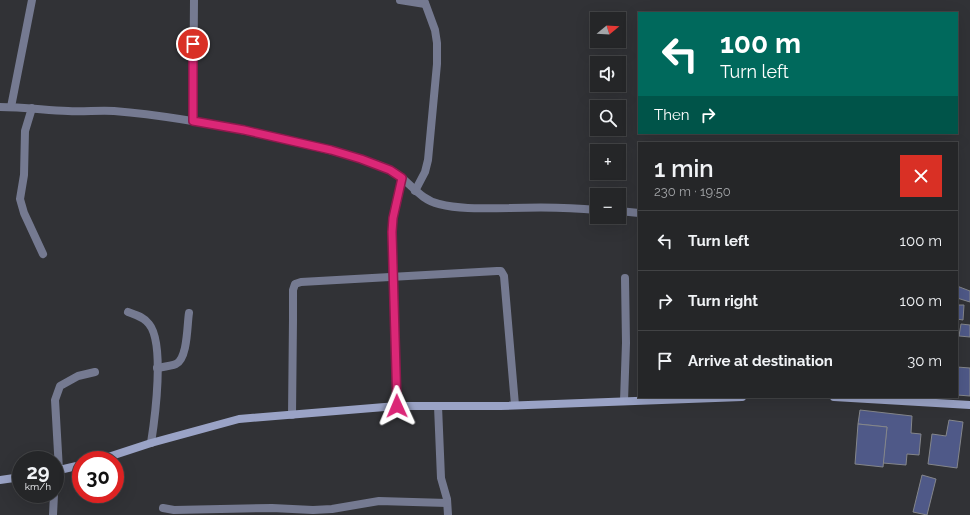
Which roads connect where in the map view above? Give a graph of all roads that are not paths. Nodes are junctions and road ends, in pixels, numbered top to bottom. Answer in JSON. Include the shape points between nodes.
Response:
{"nodes":[{"id":1,"x":32,"y":0,"type":"edge"},
{"id":2,"x":194,"y":0,"type":"edge"},
{"id":3,"x":400,"y":0,"type":"edge"},
{"id":4,"x":425,"y":2,"type":"edge"},
{"id":5,"x":0,"y":107,"type":"edge"},
{"id":6,"x":11,"y":107,"type":"junction"},
{"id":7,"x":32,"y":108,"type":"junction"},
{"id":8,"x":193,"y":121,"type":"junction"},
{"id":9,"x":402,"y":178,"type":"junction"},
{"id":10,"x":415,"y":191,"type":"junction"},
{"id":11,"x":590,"y":209,"type":"edge"},
{"id":12,"x":626,"y":212,"type":"edge"},
{"id":13,"x":638,"y":213,"type":"edge"},
{"id":14,"x":43,"y":254,"type":"dead end"},
{"id":15,"x":392,"y":278,"type":"junction"},
{"id":16,"x":624,"y":278,"type":"dead end"},
{"id":17,"x":128,"y":312,"type":"dead end"},
{"id":18,"x":188,"y":313,"type":"dead end"},
{"id":19,"x":157,"y":368,"type":"junction"},
{"id":20,"x":95,"y":372,"type":"dead end"},
{"id":21,"x":703,"y":398,"type":"edge"},
{"id":22,"x":851,"y":398,"type":"edge"},
{"id":23,"x":624,"y":400,"type":"junction"},
{"id":24,"x":515,"y":405,"type":"junction"},
{"id":25,"x":970,"y":405,"type":"edge"},
{"id":26,"x":397,"y":406,"type":"junction"},
{"id":27,"x":438,"y":406,"type":"junction"},
{"id":28,"x":292,"y":415,"type":"junction"},
{"id":29,"x":151,"y":443,"type":"junction"},
{"id":30,"x":56,"y":451,"type":"edge"},
{"id":31,"x":124,"y":452,"type":"edge"},
{"id":32,"x":12,"y":479,"type":"edge"},
{"id":33,"x":0,"y":480,"type":"edge"},
{"id":34,"x":54,"y":503,"type":"edge"},
{"id":35,"x":447,"y":503,"type":"junction"},
{"id":36,"x":163,"y":508,"type":"dead end"},
{"id":37,"x":53,"y":515,"type":"edge"},
{"id":38,"x":448,"y":515,"type":"edge"}],
"edges":[{"from":1,"to":6,"type":"street"},
{"from":2,"to":8,"type":"street"},
{"from":3,"to":4,"type":"street"},
{"from":4,"to":10,"type":"street","via":[[437,43],[437,64],[428,160]]},
{"from":5,"to":6,"type":"street"},
{"from":6,"to":7,"type":"street"},
{"from":7,"to":8,"type":"street","via":[[113,111]]},
{"from":7,"to":14,"type":"street","via":[[25,131],[24,175],[20,199]]},
{"from":8,"to":9,"type":"street","via":[[331,150],[390,170]]},
{"from":9,"to":10,"type":"street"},
{"from":9,"to":15,"type":"street","via":[[393,218]]},
{"from":10,"to":11,"type":"street","via":[[430,202],[459,208]]},
{"from":12,"to":13,"type":"street"},
{"from":15,"to":24,"type":"street","via":[[497,271],[503,273]]},
{"from":15,"to":26,"type":"street"},
{"from":15,"to":28,"type":"street","via":[[295,284]]},
{"from":16,"to":23,"type":"street"},
{"from":17,"to":19,"type":"street","via":[[139,316],[153,331]]},
{"from":18,"to":19,"type":"street","via":[[183,357],[177,363]]},
{"from":19,"to":29,"type":"street"},
{"from":20,"to":30,"type":"street","via":[[78,376],[60,386],[55,400]]},
{"from":21,"to":23,"type":"street"},
{"from":22,"to":25,"type":"street"},
{"from":23,"to":24,"type":"street"},
{"from":24,"to":27,"type":"street"},
{"from":26,"to":27,"type":"street"},
{"from":26,"to":28,"type":"street"},
{"from":27,"to":35,"type":"street","via":[[441,478]]},
{"from":28,"to":29,"type":"street","via":[[239,419]]},
{"from":29,"to":31,"type":"street"},
{"from":32,"to":33,"type":"street"},
{"from":34,"to":37,"type":"street"},
{"from":35,"to":36,"type":"street","via":[[379,501],[332,510]]},
{"from":35,"to":38,"type":"street"}]}
